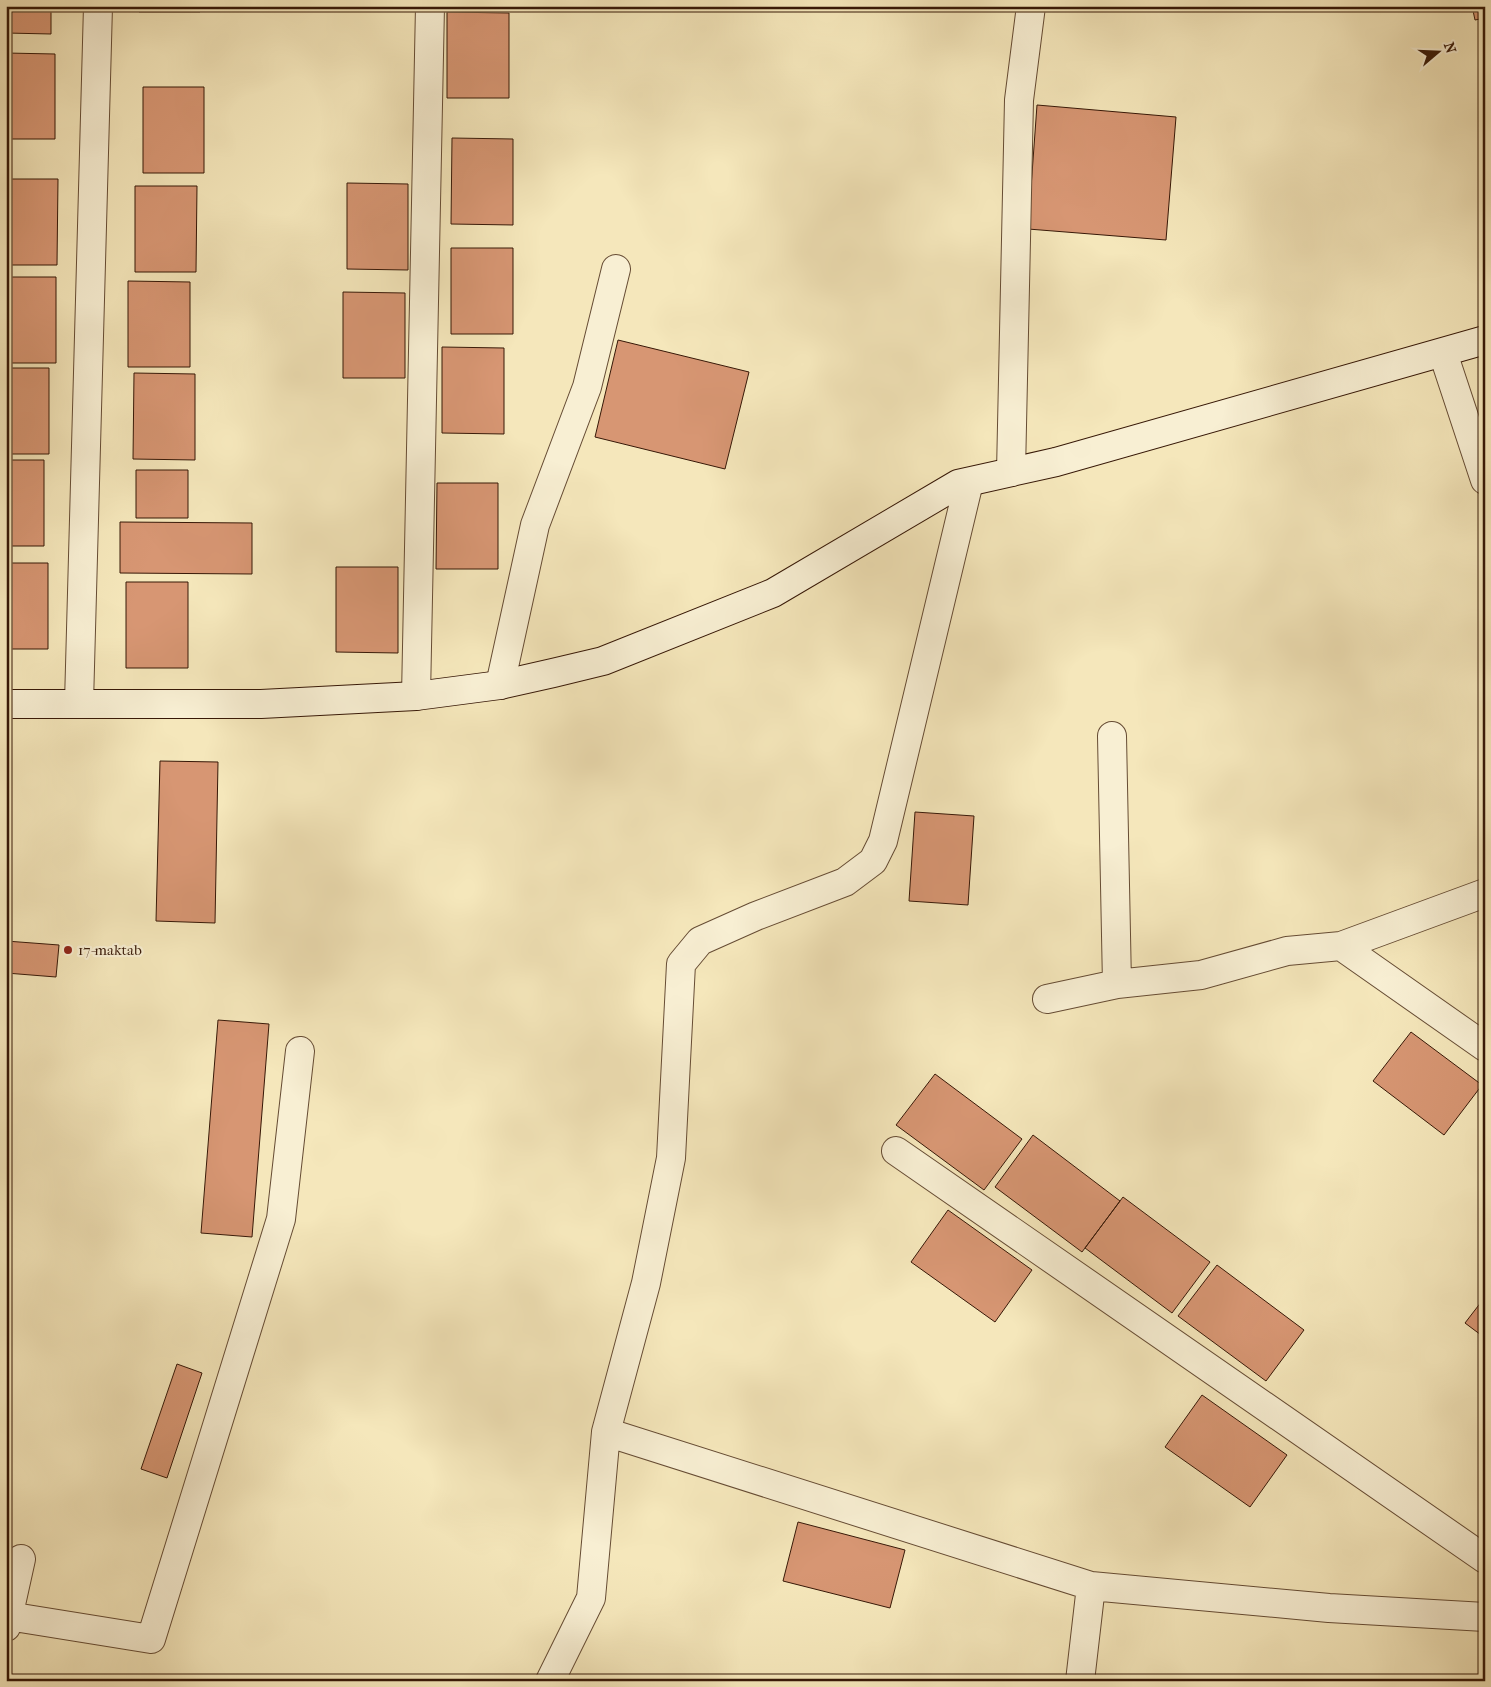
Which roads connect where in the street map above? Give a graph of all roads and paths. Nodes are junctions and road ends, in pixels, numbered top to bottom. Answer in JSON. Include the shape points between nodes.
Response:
{"nodes":[{"id":1,"x":98,"y":6,"type":"edge"},
{"id":2,"x":430,"y":6,"type":"edge"},
{"id":3,"x":1031,"y":6,"type":"edge"},
{"id":4,"x":616,"y":269,"type":"dead end"},
{"id":5,"x":1485,"y":340,"type":"edge"},
{"id":6,"x":1443,"y":353,"type":"junction"},
{"id":7,"x":1011,"y":472,"type":"junction"},
{"id":8,"x":1485,"y":480,"type":"edge"},
{"id":9,"x":969,"y":482,"type":"junction"},
{"id":10,"x":500,"y":685,"type":"junction"},
{"id":11,"x":416,"y":696,"type":"junction"},
{"id":12,"x":6,"y":704,"type":"edge"},
{"id":13,"x":80,"y":704,"type":"junction"},
{"id":14,"x":1112,"y":736,"type":"dead end"},
{"id":15,"x":1485,"y":893,"type":"edge"},
{"id":16,"x":1342,"y":946,"type":"junction"},
{"id":17,"x":1118,"y":984,"type":"junction"},
{"id":18,"x":1047,"y":999,"type":"dead end"},
{"id":19,"x":1485,"y":1047,"type":"edge"},
{"id":20,"x":300,"y":1052,"type":"dead end"},
{"id":21,"x":896,"y":1151,"type":"dead end"},
{"id":22,"x":606,"y":1432,"type":"junction"},
{"id":23,"x":21,"y":1559,"type":"dead end"},
{"id":24,"x":1485,"y":1559,"type":"edge"},
{"id":25,"x":1090,"y":1586,"type":"junction"},
{"id":26,"x":1485,"y":1617,"type":"edge"},
{"id":27,"x":7,"y":1621,"type":"edge"},
{"id":28,"x":550,"y":1681,"type":"edge"},
{"id":29,"x":1080,"y":1681,"type":"edge"}],
"edges":[{"from":1,"to":13,"type":"street"},
{"from":2,"to":11,"type":"street"},
{"from":3,"to":7,"type":"street","via":[[1019,100]]},
{"from":4,"to":10,"type":"street","via":[[587,387],[535,525]]},
{"from":5,"to":6,"type":"street"},
{"from":6,"to":7,"type":"street"},
{"from":6,"to":8,"type":"street"},
{"from":7,"to":9,"type":"street"},
{"from":9,"to":10,"type":"street","via":[[958,484],[773,593],[603,661]]},
{"from":9,"to":22,"type":"street","via":[[883,841],[873,861],[845,882],[700,941],[681,964],[672,1158],[646,1283]]},
{"from":10,"to":11,"type":"street"},
{"from":11,"to":13,"type":"street","via":[[261,704]]},
{"from":12,"to":13,"type":"street"},
{"from":14,"to":17,"type":"street"},
{"from":15,"to":16,"type":"street"},
{"from":16,"to":17,"type":"street","via":[[1287,951],[1201,975]]},
{"from":16,"to":19,"type":"street"},
{"from":17,"to":18,"type":"street"},
{"from":20,"to":27,"type":"street","via":[[281,1219],[151,1639]]},
{"from":21,"to":24,"type":"street"},
{"from":22,"to":25,"type":"street"},
{"from":22,"to":28,"type":"street","via":[[591,1598]]},
{"from":23,"to":27,"type":"street"},
{"from":25,"to":26,"type":"street","via":[[1329,1608]]},
{"from":25,"to":29,"type":"street"}]}
